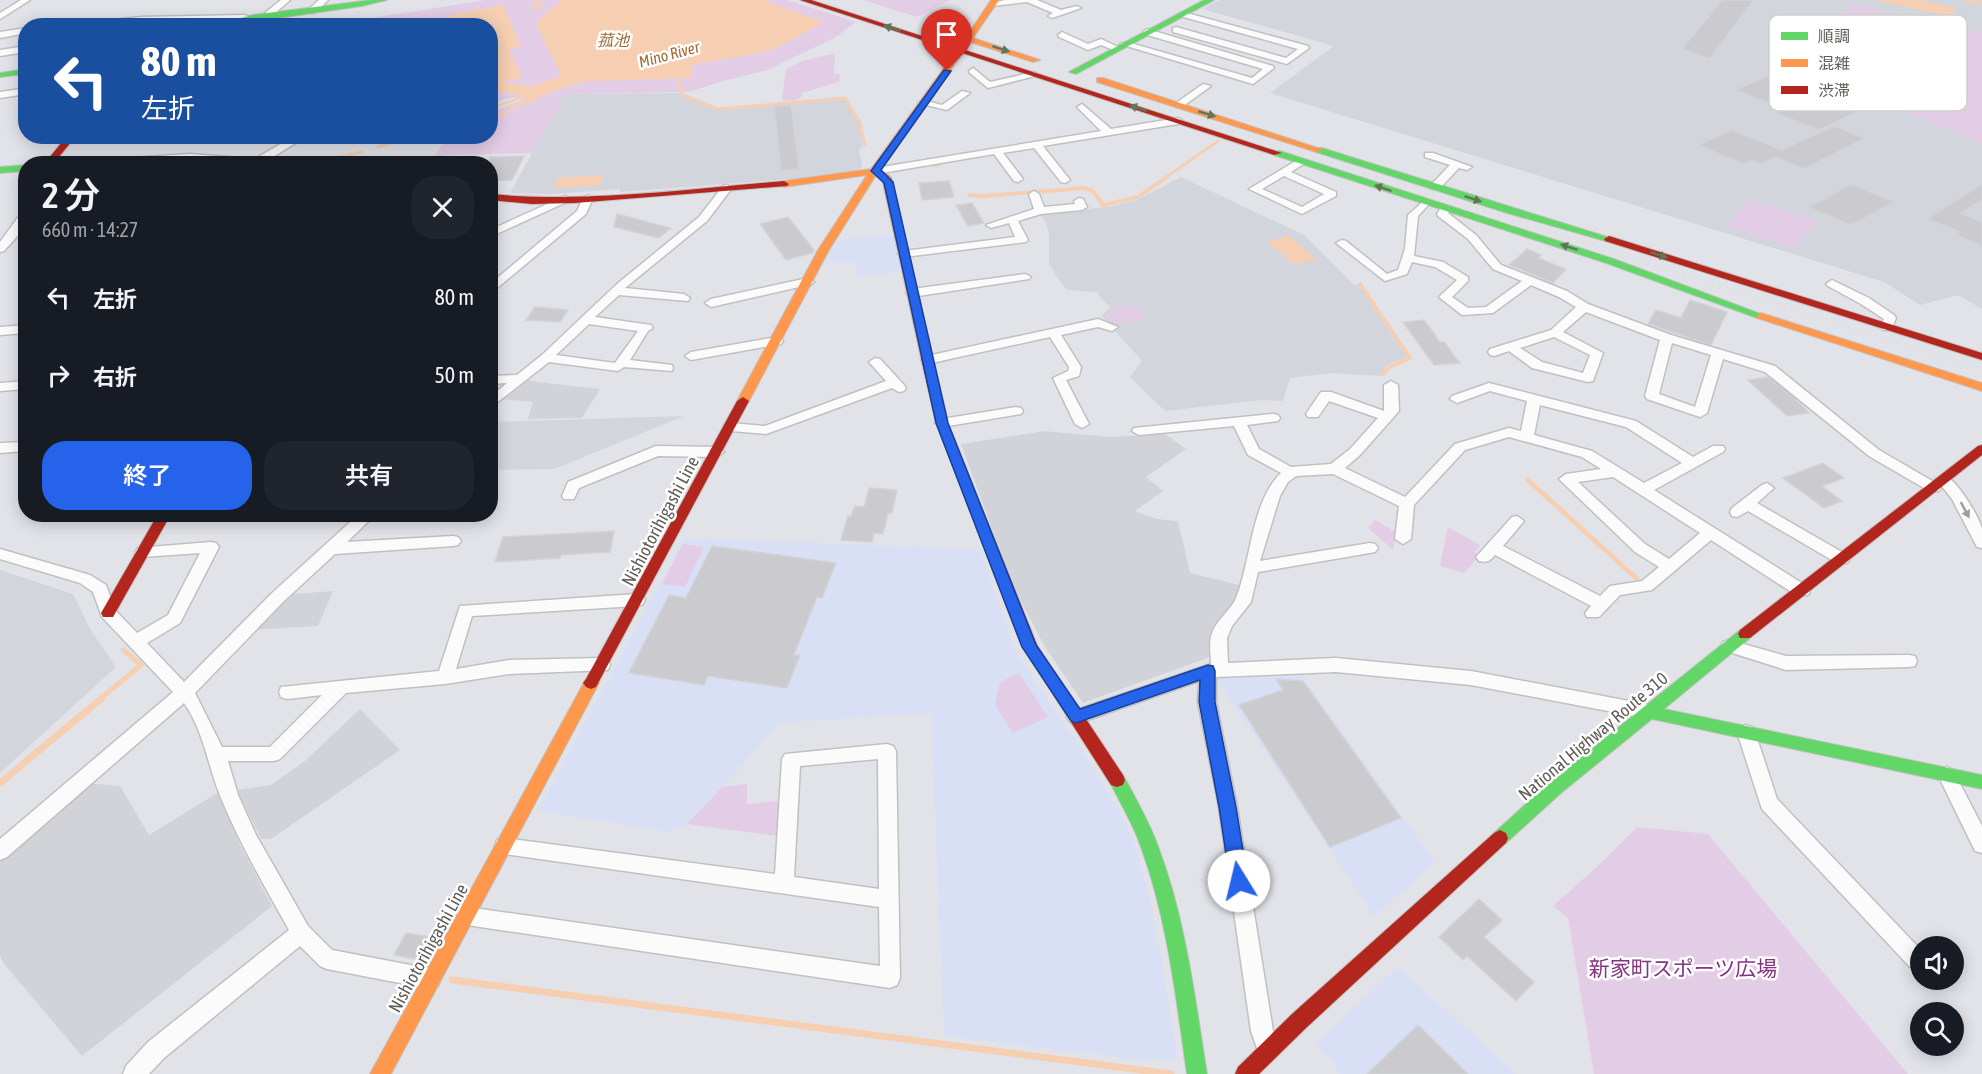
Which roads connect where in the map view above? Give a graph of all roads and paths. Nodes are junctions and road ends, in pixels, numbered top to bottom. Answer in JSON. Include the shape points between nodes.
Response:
{"nodes":[{"id":1,"x":26,"y":0,"type":"edge"},
{"id":2,"x":286,"y":0,"type":"edge"},
{"id":3,"x":324,"y":0,"type":"edge"},
{"id":4,"x":383,"y":0,"type":"edge"},
{"id":5,"x":804,"y":0,"type":"edge"},
{"id":6,"x":845,"y":0,"type":"edge"},
{"id":7,"x":1024,"y":0,"type":"edge"},
{"id":8,"x":1030,"y":0,"type":"edge"},
{"id":9,"x":1210,"y":0,"type":"edge"},
{"id":10,"x":994,"y":2,"type":"edge"},
{"id":11,"x":1077,"y":8,"type":"dead end"},
{"id":12,"x":312,"y":11,"type":"junction"},
{"id":13,"x":269,"y":14,"type":"junction"},
{"id":14,"x":1183,"y":14,"type":"junction"},
{"id":15,"x":0,"y":17,"type":"edge"},
{"id":16,"x":245,"y":17,"type":"junction"},
{"id":17,"x":207,"y":18,"type":"edge"},
{"id":18,"x":241,"y":18,"type":"edge"},
{"id":19,"x":1160,"y":26,"type":"junction"},
{"id":20,"x":18,"y":31,"type":"edge"},
{"id":21,"x":1147,"y":32,"type":"junction"},
{"id":22,"x":0,"y":34,"type":"edge"},
{"id":23,"x":1062,"y":35,"type":"dead end"},
{"id":24,"x":968,"y":38,"type":"junction"},
{"id":25,"x":1120,"y":46,"type":"junction"},
{"id":26,"x":18,"y":50,"type":"edge"},
{"id":27,"x":961,"y":51,"type":"junction"},
{"id":28,"x":0,"y":53,"type":"edge"},
{"id":29,"x":1063,"y":69,"type":"junction"},
{"id":30,"x":973,"y":71,"type":"dead end"},
{"id":31,"x":18,"y":72,"type":"edge"},
{"id":32,"x":0,"y":75,"type":"edge"},
{"id":33,"x":1034,"y":75,"type":"junction"},
{"id":34,"x":1206,"y":86,"type":"dead end"},
{"id":35,"x":18,"y":92,"type":"edge"},
{"id":36,"x":965,"y":93,"type":"dead end"},
{"id":37,"x":0,"y":95,"type":"edge"},
{"id":38,"x":923,"y":103,"type":"junction"},
{"id":39,"x":1179,"y":105,"type":"junction"},
{"id":40,"x":1082,"y":107,"type":"dead end"},
{"id":41,"x":1178,"y":121,"type":"junction"},
{"id":42,"x":1109,"y":133,"type":"junction"},
{"id":43,"x":65,"y":144,"type":"edge"},
{"id":44,"x":288,"y":144,"type":"edge"},
{"id":45,"x":1036,"y":144,"type":"junction"},
{"id":46,"x":996,"y":150,"type":"junction"},
{"id":47,"x":1429,"y":155,"type":"dead end"},
{"id":48,"x":55,"y":156,"type":"edge"},
{"id":49,"x":268,"y":156,"type":"edge"},
{"id":50,"x":1303,"y":161,"type":"junction"},
{"id":51,"x":18,"y":169,"type":"edge"},
{"id":52,"x":0,"y":170,"type":"edge"},
{"id":53,"x":876,"y":171,"type":"junction"},
{"id":54,"x":1283,"y":172,"type":"junction"},
{"id":55,"x":1018,"y":179,"type":"dead end"},
{"id":56,"x":1065,"y":180,"type":"dead end"},
{"id":57,"x":1435,"y":187,"type":"junction"},
{"id":58,"x":727,"y":188,"type":"junction"},
{"id":59,"x":1034,"y":194,"type":"dead end"},
{"id":60,"x":498,"y":197,"type":"edge"},
{"id":61,"x":588,"y":198,"type":"junction"},
{"id":62,"x":565,"y":199,"type":"junction"},
{"id":63,"x":1079,"y":201,"type":"dead end"},
{"id":64,"x":1426,"y":202,"type":"junction"},
{"id":65,"x":1446,"y":208,"type":"junction"},
{"id":66,"x":1041,"y":211,"type":"junction"},
{"id":67,"x":1510,"y":211,"type":"junction"},
{"id":68,"x":1013,"y":221,"type":"junction"},
{"id":69,"x":991,"y":225,"type":"dead end"},
{"id":70,"x":18,"y":227,"type":"edge"},
{"id":71,"x":498,"y":230,"type":"edge"},
{"id":72,"x":1342,"y":243,"type":"dead end"},
{"id":73,"x":0,"y":249,"type":"edge"},
{"id":74,"x":904,"y":254,"type":"junction"},
{"id":75,"x":1408,"y":258,"type":"junction"},
{"id":76,"x":1025,"y":277,"type":"dead end"},
{"id":77,"x":808,"y":282,"type":"junction"},
{"id":78,"x":1528,"y":282,"type":"junction"},
{"id":79,"x":498,"y":284,"type":"edge"},
{"id":80,"x":1832,"y":284,"type":"dead end"},
{"id":81,"x":616,"y":291,"type":"junction"},
{"id":82,"x":912,"y":293,"type":"junction"},
{"id":83,"x":684,"y":298,"type":"dead end"},
{"id":84,"x":711,"y":303,"type":"dead end"},
{"id":85,"x":1584,"y":307,"type":"junction"},
{"id":86,"x":587,"y":320,"type":"junction"},
{"id":87,"x":1112,"y":327,"type":"dead end"},
{"id":88,"x":1887,"y":327,"type":"junction"},
{"id":89,"x":18,"y":330,"type":"edge"},
{"id":90,"x":0,"y":331,"type":"edge"},
{"id":91,"x":1053,"y":332,"type":"junction"},
{"id":92,"x":1555,"y":333,"type":"junction"},
{"id":93,"x":1667,"y":338,"type":"junction"},
{"id":94,"x":777,"y":341,"type":"junction"},
{"id":95,"x":1511,"y":347,"type":"junction"},
{"id":96,"x":1494,"y":352,"type":"dead end"},
{"id":97,"x":1718,"y":353,"type":"junction"},
{"id":98,"x":691,"y":356,"type":"dead end"},
{"id":99,"x":1982,"y":357,"type":"edge"},
{"id":100,"x":546,"y":358,"type":"junction"},
{"id":101,"x":927,"y":360,"type":"junction"},
{"id":102,"x":874,"y":362,"type":"dead end"},
{"id":103,"x":622,"y":363,"type":"junction"},
{"id":104,"x":666,"y":368,"type":"dead end"},
{"id":105,"x":1982,"y":377,"type":"edge"},
{"id":106,"x":519,"y":379,"type":"junction"},
{"id":107,"x":498,"y":380,"type":"edge"},
{"id":108,"x":18,"y":385,"type":"edge"},
{"id":109,"x":1391,"y":385,"type":"dead end"},
{"id":110,"x":0,"y":387,"type":"edge"},
{"id":111,"x":1982,"y":387,"type":"edge"},
{"id":112,"x":498,"y":397,"type":"edge"},
{"id":113,"x":1457,"y":399,"type":"dead end"},
{"id":114,"x":1534,"y":399,"type":"junction"},
{"id":115,"x":1016,"y":411,"type":"dead end"},
{"id":116,"x":1313,"y":414,"type":"dead end"},
{"id":117,"x":1387,"y":417,"type":"junction"},
{"id":118,"x":1273,"y":418,"type":"dead end"},
{"id":119,"x":1238,"y":421,"type":"junction"},
{"id":120,"x":942,"y":423,"type":"junction"},
{"id":121,"x":1082,"y":424,"type":"dead end"},
{"id":122,"x":731,"y":427,"type":"junction"},
{"id":123,"x":1139,"y":431,"type":"dead end"},
{"id":124,"x":1527,"y":437,"type":"junction"},
{"id":125,"x":18,"y":447,"type":"edge"},
{"id":126,"x":0,"y":448,"type":"edge"},
{"id":127,"x":1718,"y":449,"type":"dead end"},
{"id":128,"x":1982,"y":449,"type":"edge"},
{"id":129,"x":717,"y":452,"type":"junction"},
{"id":130,"x":1692,"y":463,"type":"junction"},
{"id":131,"x":1335,"y":469,"type":"junction"},
{"id":132,"x":1289,"y":472,"type":"junction"},
{"id":133,"x":1616,"y":472,"type":"junction"},
{"id":134,"x":1939,"y":484,"type":"junction"},
{"id":135,"x":1767,"y":488,"type":"dead end"},
{"id":136,"x":1643,"y":490,"type":"junction"},
{"id":137,"x":569,"y":496,"type":"dead end"},
{"id":138,"x":1407,"y":504,"type":"junction"},
{"id":139,"x":1517,"y":520,"type":"dead end"},
{"id":140,"x":160,"y":522,"type":"edge"},
{"id":141,"x":360,"y":522,"type":"edge"},
{"id":142,"x":1710,"y":533,"type":"junction"},
{"id":143,"x":1403,"y":539,"type":"dead end"},
{"id":144,"x":453,"y":541,"type":"dead end"},
{"id":145,"x":1982,"y":543,"type":"edge"},
{"id":146,"x":1370,"y":548,"type":"dead end"},
{"id":147,"x":330,"y":549,"type":"junction"},
{"id":148,"x":143,"y":552,"type":"junction"},
{"id":149,"x":0,"y":554,"type":"edge"},
{"id":150,"x":1842,"y":559,"type":"junction"},
{"id":151,"x":1671,"y":567,"type":"junction"},
{"id":152,"x":1251,"y":568,"type":"junction"},
{"id":153,"x":1802,"y":591,"type":"junction"},
{"id":154,"x":637,"y":600,"type":"junction"},
{"id":155,"x":108,"y":613,"type":"junction"},
{"id":156,"x":135,"y":642,"type":"junction"},
{"id":157,"x":1729,"y":646,"type":"junction"},
{"id":158,"x":1910,"y":661,"type":"dead end"},
{"id":159,"x":602,"y":665,"type":"junction"},
{"id":160,"x":1214,"y":670,"type":"junction"},
{"id":161,"x":445,"y":677,"type":"junction"},
{"id":162,"x":341,"y":687,"type":"junction"},
{"id":163,"x":287,"y":692,"type":"dead end"},
{"id":164,"x":184,"y":693,"type":"junction"},
{"id":165,"x":1650,"y":712,"type":"junction"},
{"id":166,"x":1076,"y":717,"type":"junction"},
{"id":167,"x":1746,"y":732,"type":"junction"},
{"id":168,"x":217,"y":754,"type":"junction"},
{"id":169,"x":1947,"y":775,"type":"junction"},
{"id":170,"x":1982,"y":782,"type":"edge"},
{"id":171,"x":1982,"y":845,"type":"edge"},
{"id":172,"x":504,"y":846,"type":"junction"},
{"id":173,"x":0,"y":851,"type":"edge"},
{"id":174,"x":784,"y":885,"type":"junction"},
{"id":175,"x":888,"y":899,"type":"junction"},
{"id":176,"x":466,"y":916,"type":"junction"},
{"id":177,"x":301,"y":933,"type":"junction"},
{"id":178,"x":1910,"y":952,"type":"edge"},
{"id":179,"x":431,"y":979,"type":"junction"},
{"id":180,"x":1269,"y":1052,"type":"junction"},
{"id":181,"x":134,"y":1074,"type":"edge"},
{"id":182,"x":380,"y":1074,"type":"edge"},
{"id":183,"x":1197,"y":1074,"type":"edge"},
{"id":184,"x":1245,"y":1074,"type":"edge"}],
"edges":[{"from":1,"to":15,"type":"street"},
{"from":2,"to":13,"type":"street"},
{"from":3,"to":12,"type":"street"},
{"from":4,"to":12,"type":"main road"},
{"from":27,"to":5,"type":"main road","one_way":true},
{"from":6,"to":24,"type":"main road"},
{"from":7,"to":10,"type":"street"},
{"from":8,"to":11,"type":"street","via":[[1056,14]]},
{"from":9,"to":14,"type":"main road"},
{"from":10,"to":24,"type":"main road","name":"Nishiotorihigashi Line"},
{"from":12,"to":13,"type":"main road"},
{"from":13,"to":16,"type":"main road"},
{"from":14,"to":19,"type":"main road"},
{"from":14,"to":19,"type":"street","via":[[1305,48],[1287,61]]},
{"from":16,"to":17,"type":"street"},
{"from":16,"to":18,"type":"main road"},
{"from":19,"to":21,"type":"main road"},
{"from":20,"to":22,"type":"street"},
{"from":21,"to":25,"type":"main road"},
{"from":21,"to":25,"type":"street","via":[[1270,68],[1253,81]]},
{"from":23,"to":25,"type":"street","via":[[1088,46],[1101,42]]},
{"from":24,"to":27,"type":"main road","name":"Nishiotorihigashi Line"},
{"from":24,"to":29,"type":"main road","one_way":true},
{"from":25,"to":29,"type":"main road"},
{"from":26,"to":28,"type":"street"},
{"from":27,"to":33,"type":"main road"},
{"from":27,"to":38,"type":"main road","name":"Nishiotorihigashi Line"},
{"from":29,"to":39,"type":"main road"},
{"from":30,"to":33,"type":"street","via":[[988,85]]},
{"from":31,"to":32,"type":"main road"},
{"from":41,"to":33,"type":"main road","one_way":true},
{"from":34,"to":39,"type":"street"},
{"from":35,"to":37,"type":"street"},
{"from":36,"to":38,"type":"street","via":[[944,108]]},
{"from":38,"to":53,"type":"main road","name":"Nishiotorihigashi Line"},
{"from":39,"to":57,"type":"main road","one_way":true},
{"from":40,"to":42,"type":"street"},
{"from":41,"to":42,"type":"street"},
{"from":41,"to":50,"type":"main road"},
{"from":42,"to":45,"type":"street"},
{"from":43,"to":48,"type":"main road"},
{"from":44,"to":49,"type":"street"},
{"from":45,"to":46,"type":"street"},
{"from":45,"to":56,"type":"street"},
{"from":46,"to":53,"type":"street"},
{"from":46,"to":55,"type":"street"},
{"from":47,"to":57,"type":"street","via":[[1462,166]]},
{"from":50,"to":54,"type":"street"},
{"from":64,"to":50,"type":"main road","one_way":true},
{"from":51,"to":52,"type":"main road"},
{"from":53,"to":58,"type":"main road"},
{"from":53,"to":74,"type":"main road","via":[[889,182]]},
{"from":53,"to":77,"type":"main road","name":"Nishiotorihigashi Line","via":[[835,231]]},
{"from":54,"to":54,"type":"street","via":[[1254,189],[1302,211],[1332,194]]},
{"from":57,"to":67,"type":"main road","one_way":true},
{"from":58,"to":61,"type":"main road"},
{"from":58,"to":81,"type":"street","via":[[703,219]]},
{"from":59,"to":66,"type":"street"},
{"from":60,"to":62,"type":"main road"},
{"from":61,"to":62,"type":"main road"},
{"from":61,"to":79,"type":"street","via":[[582,212]]},
{"from":62,"to":71,"type":"street"},
{"from":63,"to":66,"type":"street","via":[[1082,207]]},
{"from":64,"to":65,"type":"main road"},
{"from":64,"to":75,"type":"street","via":[[1413,215]]},
{"from":65,"to":78,"type":"street","via":[[1442,214],[1472,237],[1497,267]]},
{"from":111,"to":65,"type":"main road","one_way":true},
{"from":66,"to":68,"type":"street"},
{"from":67,"to":88,"type":"main road","one_way":true},
{"from":67,"to":105,"type":"main road","via":[[1772,309]]},
{"from":68,"to":69,"type":"street"},
{"from":68,"to":74,"type":"street","via":[[1022,240]]},
{"from":70,"to":73,"type":"street"},
{"from":72,"to":75,"type":"street","via":[[1385,278],[1403,272]]},
{"from":74,"to":82,"type":"main road"},
{"from":75,"to":78,"type":"street","via":[[1439,264],[1464,279],[1445,297],[1466,312],[1489,310]]},
{"from":76,"to":82,"type":"street"},
{"from":77,"to":84,"type":"street"},
{"from":77,"to":94,"type":"main road","name":"Nishiotorihigashi Line"},
{"from":78,"to":85,"type":"street","via":[[1563,294]]},
{"from":80,"to":88,"type":"street","via":[[1890,318]]},
{"from":81,"to":83,"type":"street"},
{"from":81,"to":86,"type":"street"},
{"from":82,"to":101,"type":"main road"},
{"from":85,"to":92,"type":"street"},
{"from":85,"to":93,"type":"street"},
{"from":86,"to":100,"type":"street"},
{"from":86,"to":103,"type":"street","via":[[645,330]]},
{"from":87,"to":91,"type":"street","via":[[1098,323]]},
{"from":88,"to":99,"type":"main road"},
{"from":89,"to":90,"type":"street"},
{"from":91,"to":101,"type":"street"},
{"from":91,"to":121,"type":"street","via":[[1074,367],[1074,373],[1059,378]]},
{"from":92,"to":95,"type":"street"},
{"from":92,"to":95,"type":"street","via":[[1597,353],[1588,378],[1537,366]]},
{"from":93,"to":97,"type":"street"},
{"from":93,"to":97,"type":"street","via":[[1652,396],[1700,413]]},
{"from":94,"to":98,"type":"street"},
{"from":94,"to":122,"type":"main road","name":"Nishiotorihigashi Line"},
{"from":95,"to":96,"type":"street"},
{"from":97,"to":134,"type":"street","via":[[1770,369],[1874,453]]},
{"from":100,"to":103,"type":"street","via":[[618,367]]},
{"from":100,"to":106,"type":"street"},
{"from":101,"to":120,"type":"main road"},
{"from":102,"to":122,"type":"street","via":[[897,387],[766,430]]},
{"from":103,"to":104,"type":"street"},
{"from":106,"to":107,"type":"street"},
{"from":106,"to":112,"type":"street"},
{"from":108,"to":110,"type":"street"},
{"from":109,"to":117,"type":"street","via":[[1392,411]]},
{"from":113,"to":114,"type":"street","via":[[1490,387]]},
{"from":114,"to":124,"type":"street"},
{"from":114,"to":130,"type":"street","via":[[1631,424]]},
{"from":115,"to":120,"type":"street"},
{"from":116,"to":117,"type":"street","via":[[1326,395]]},
{"from":117,"to":131,"type":"street"},
{"from":118,"to":119,"type":"street"},
{"from":119,"to":123,"type":"street"},
{"from":119,"to":132,"type":"street","via":[[1253,452]]},
{"from":120,"to":166,"type":"main road","via":[[1030,647]]},
{"from":122,"to":129,"type":"main road","name":"Nishiotorihigashi Line"},
{"from":124,"to":133,"type":"street","via":[[1587,454]]},
{"from":124,"to":138,"type":"street","via":[[1509,432],[1460,447]]},
{"from":125,"to":126,"type":"street"},
{"from":127,"to":130,"type":"street"},
{"from":128,"to":134,"type":"main road","name":"National Highway Route 310"},
{"from":129,"to":137,"type":"street","via":[[656,451],[573,485]]},
{"from":129,"to":154,"type":"main road","name":"Nishiotorihigashi Line"},
{"from":130,"to":136,"type":"street"},
{"from":131,"to":132,"type":"street"},
{"from":131,"to":138,"type":"street"},
{"from":132,"to":152,"type":"street","via":[[1273,496]]},
{"from":133,"to":136,"type":"street"},
{"from":133,"to":151,"type":"street","via":[[1566,479],[1640,548]]},
{"from":134,"to":145,"type":"street","one_way":true,"via":[[1958,497]]},
{"from":134,"to":150,"type":"main road","name":"National Highway Route 310"},
{"from":135,"to":150,"type":"street","via":[[1742,508]]},
{"from":136,"to":142,"type":"street"},
{"from":138,"to":143,"type":"street"},
{"from":139,"to":151,"type":"street","via":[[1488,552],[1597,608],[1616,590],[1646,586]]},
{"from":140,"to":148,"type":"main road"},
{"from":141,"to":147,"type":"street"},
{"from":142,"to":151,"type":"street"},
{"from":142,"to":153,"type":"street"},
{"from":144,"to":147,"type":"street","via":[[438,537]]},
{"from":146,"to":152,"type":"street"},
{"from":147,"to":164,"type":"street","via":[[277,597]]},
{"from":148,"to":155,"type":"main road"},
{"from":148,"to":156,"type":"street","via":[[211,547],[174,619]]},
{"from":149,"to":155,"type":"street","via":[[85,579],[100,589]]},
{"from":150,"to":153,"type":"main road","name":"National Highway Route 310"},
{"from":152,"to":160,"type":"street","via":[[1243,603],[1225,623],[1218,638]]},
{"from":153,"to":157,"type":"main road","name":"National Highway Route 310"},
{"from":154,"to":159,"type":"main road","name":"Nishiotorihigashi Line"},
{"from":154,"to":161,"type":"street","via":[[466,610]]},
{"from":155,"to":156,"type":"street"},
{"from":156,"to":164,"type":"street"},
{"from":157,"to":158,"type":"street","via":[[1786,663]]},
{"from":157,"to":165,"type":"main road","name":"National Highway Route 310"},
{"from":159,"to":161,"type":"street","via":[[509,667]]},
{"from":159,"to":172,"type":"main road","name":"Nishiotorihigashi Line"},
{"from":160,"to":165,"type":"street","via":[[1336,664],[1471,678]]},
{"from":160,"to":166,"type":"street"},
{"from":160,"to":180,"type":"street","via":[[1207,702],[1228,807],[1262,1030]]},
{"from":161,"to":162,"type":"street"},
{"from":162,"to":163,"type":"street"},
{"from":162,"to":168,"type":"street","via":[[274,754]]},
{"from":164,"to":168,"type":"street","via":[[197,710]]},
{"from":164,"to":173,"type":"street"},
{"from":165,"to":167,"type":"main road"},
{"from":165,"to":180,"type":"main road","name":"National Highway Route 310","via":[[1555,788],[1299,1020]]},
{"from":166,"to":183,"type":"main road","via":[[1130,799],[1147,838],[1173,927]]},
{"from":167,"to":169,"type":"main road"},
{"from":167,"to":178,"type":"street","via":[[1770,803]]},
{"from":168,"to":177,"type":"street","via":[[229,795],[249,840]]},
{"from":169,"to":170,"type":"main road"},
{"from":169,"to":171,"type":"street"},
{"from":172,"to":174,"type":"street"},
{"from":172,"to":176,"type":"main road","name":"Nishiotorihigashi Line"},
{"from":174,"to":175,"type":"street"},
{"from":174,"to":175,"type":"street","via":[[791,759],[887,751]]},
{"from":175,"to":176,"type":"street","via":[[890,978]]},
{"from":176,"to":179,"type":"main road","name":"Nishiotorihigashi Line"},
{"from":177,"to":179,"type":"street","via":[[327,959]]},
{"from":177,"to":181,"type":"street","via":[[156,1050]]},
{"from":179,"to":182,"type":"main road","name":"Nishiotorihigashi Line"},
{"from":180,"to":184,"type":"main road","name":"National Highway Route 310"}]}
